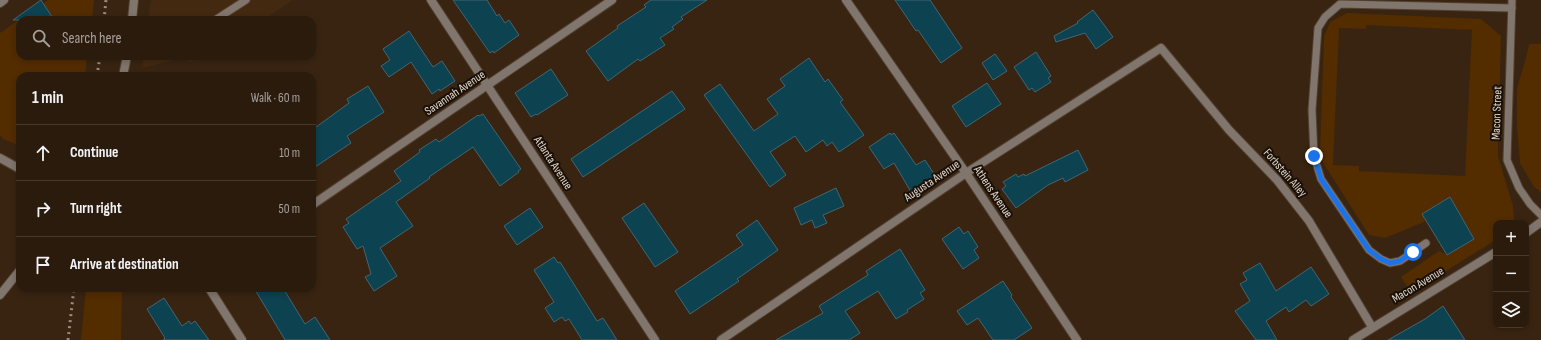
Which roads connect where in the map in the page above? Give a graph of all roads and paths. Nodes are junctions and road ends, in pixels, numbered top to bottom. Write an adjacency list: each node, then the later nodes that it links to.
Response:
1 (4, 0): 8 (street)
2 (134, 0): 10 (street)
3 (246, 0): 11 (lane)
4 (431, 0): 15 (street, Atlanta Avenue)
5 (612, 0): 15 (street, Savannah Avenue)
6 (846, 0): 18 (street, Athens Avenue)
7 (1512, 0): 9 (lane, Macon Street)
8 (0, 3)
9 (1512, 8): 20 (lane, Macon Street); 23 (lane)
10 (132, 16)
11 (221, 16)
12 (1161, 48): 18 (street, Augusta Avenue); 28 (street, Forbstein Alley)
13 (126, 60): 14 (street)
14 (124, 72)
15 (488, 85): 19 (street, Savannah Avenue); 30 (street, Atlanta Avenue)
16 (0, 158): 17 (street)
17 (16, 167)
18 (966, 172): 31 (street, Augusta Avenue); 32 (street, Athens Avenue)
19 (316, 201)
20 (1541, 216)
21 (1541, 222): 22 (street)
22 (1529, 231)
23 (1426, 243)
24 (1493, 254): 28 (street, Macon Avenue)
25 (16, 275): 27 (street)
26 (212, 292): 29 (street)
27 (0, 295)
28 (1372, 327): 33 (street, Macon Avenue)
29 (242, 340)
30 (655, 340)
31 (721, 340)
32 (1077, 340)
33 (1353, 340)

